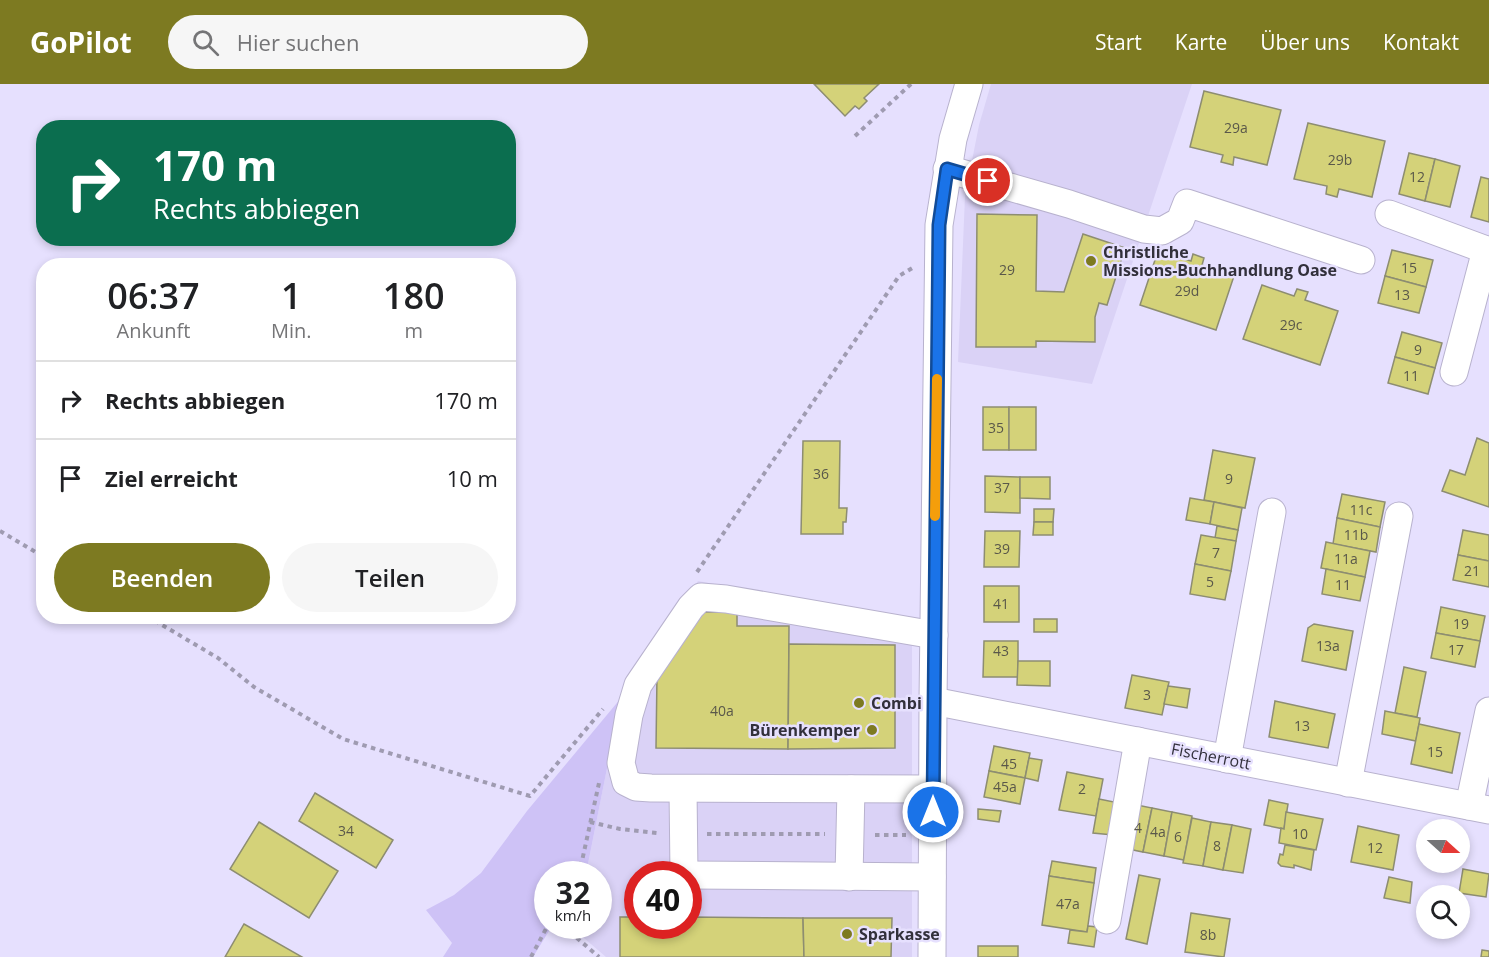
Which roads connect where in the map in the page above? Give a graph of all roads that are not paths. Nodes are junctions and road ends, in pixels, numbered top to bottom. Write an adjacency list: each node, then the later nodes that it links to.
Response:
1 (969, 84): 2 (street)
2 (947, 169): 5 (street); 9 (street)
3 (1389, 214): 4 (street)
4 (1487, 250): 6 (street)
5 (1361, 260)
6 (1455, 372)
7 (1272, 513): 13 (street)
8 (1400, 516): 14 (street)
9 (934, 635): 10 (street); 15 (street)
10 (933, 701): 12 (street, Fischerrott); 17 (street)
11 (1489, 711): 18 (street)
12 (1138, 741): 13 (street, Fischerrott); 23 (street)
13 (1227, 759): 14 (street, Fischerrott)
14 (1348, 783): 18 (street, Fischerrott)
15 (683, 789): 16 (street); 19 (street)
16 (851, 789): 17 (street); 21 (street)
17 (933, 789): 22 (street)
18 (1479, 808)
19 (684, 861)
20 (702, 875): 21 (street)
21 (849, 877): 22 (street)
22 (932, 877): 24 (street)
23 (1107, 920)
24 (932, 957)

